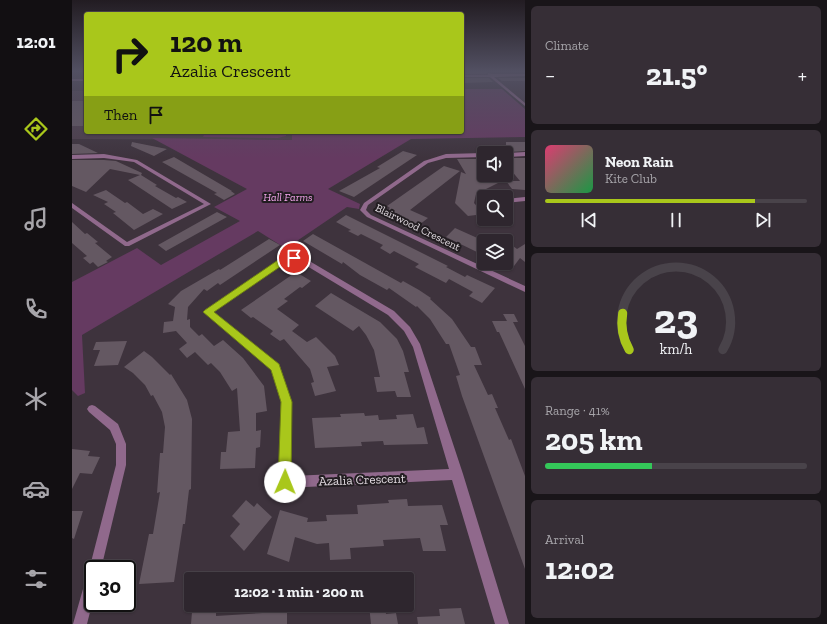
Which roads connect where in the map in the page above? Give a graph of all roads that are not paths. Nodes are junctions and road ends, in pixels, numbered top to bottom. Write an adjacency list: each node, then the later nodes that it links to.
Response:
1 (519, 100): 2 (street)
2 (525, 105)
3 (525, 154): 5 (street)
4 (477, 155): 10 (street, Blairwood Crescent)
5 (513, 155)
6 (72, 157): 9 (street)
7 (525, 200): 8 (street)
8 (513, 201)
9 (72, 205)
10 (525, 289)
11 (92, 409): 13 (street)
12 (457, 474): 12 (street, Azalia Crescent); 16 (street, Azalia Crescent)
13 (97, 560)
14 (84, 609): 15 (street)
15 (80, 624)
16 (502, 624)

